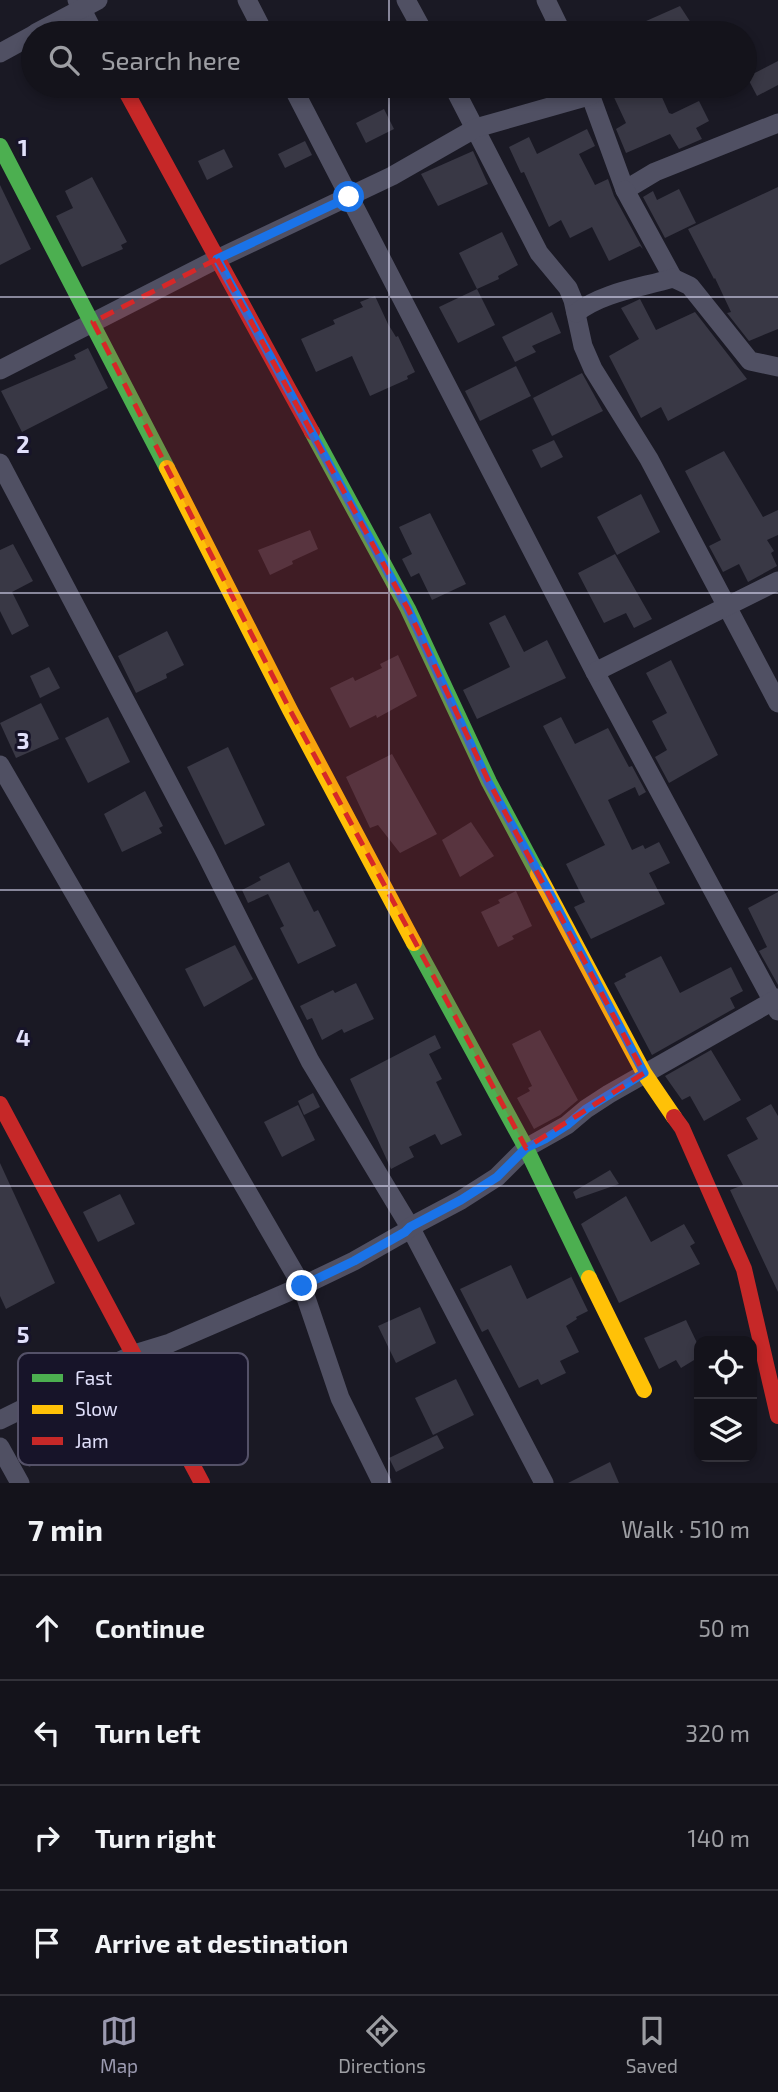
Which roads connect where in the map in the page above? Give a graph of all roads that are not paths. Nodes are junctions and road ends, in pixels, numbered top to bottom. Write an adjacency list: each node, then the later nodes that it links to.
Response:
1 (247, 0): 7 (street)
2 (406, 0): 8 (street)
3 (546, 0): 9 (street)
4 (85, 3): 5 (street); 6 (street)
5 (56, 21)
6 (90, 21)
7 (258, 21)
8 (417, 21)
9 (556, 21)
10 (21, 42): 11 (street)
11 (0, 53)
12 (130, 98): 22 (street)
13 (298, 98): 21 (street)
14 (460, 98): 18 (street)
15 (568, 98): 18 (street)
16 (592, 98): 20 (street)
17 (777, 126): 20 (street)
18 (476, 128): 21 (street); 24 (street)
19 (0, 146): 25 (street)
20 (625, 190): 23 (street)
21 (349, 197): 22 (street); 31 (street)
22 (217, 259): 25 (street); 35 (street)
23 (673, 278): 24 (street); 26 (street)
24 (576, 313): 30 (street)
25 (93, 322): 27 (street); 37 (street)
26 (778, 367)
27 (0, 370)
28 (0, 463): 38 (street)
29 (778, 581): 30 (street)
30 (729, 608): 31 (street); 32 (street)
31 (595, 672): 34 (street)
32 (778, 703)
33 (0, 765): 39 (street)
34 (776, 1003): 35 (street)
35 (644, 1073): 37 (street); 44 (street)
36 (0, 1104): 40 (street)
37 (526, 1148): 38 (street); 42 (street)
38 (410, 1227): 39 (street); 51 (street)
39 (302, 1286): 41 (street); 50 (street)
40 (133, 1353)
41 (137, 1353)
42 (644, 1390)
43 (18, 1411): 45 (street)
44 (778, 1416)
45 (0, 1420)
46 (0, 1447): 48 (street)
47 (193, 1465): 49 (street)
48 (20, 1483)
49 (202, 1483)
50 (382, 1483)
51 (544, 1483)

